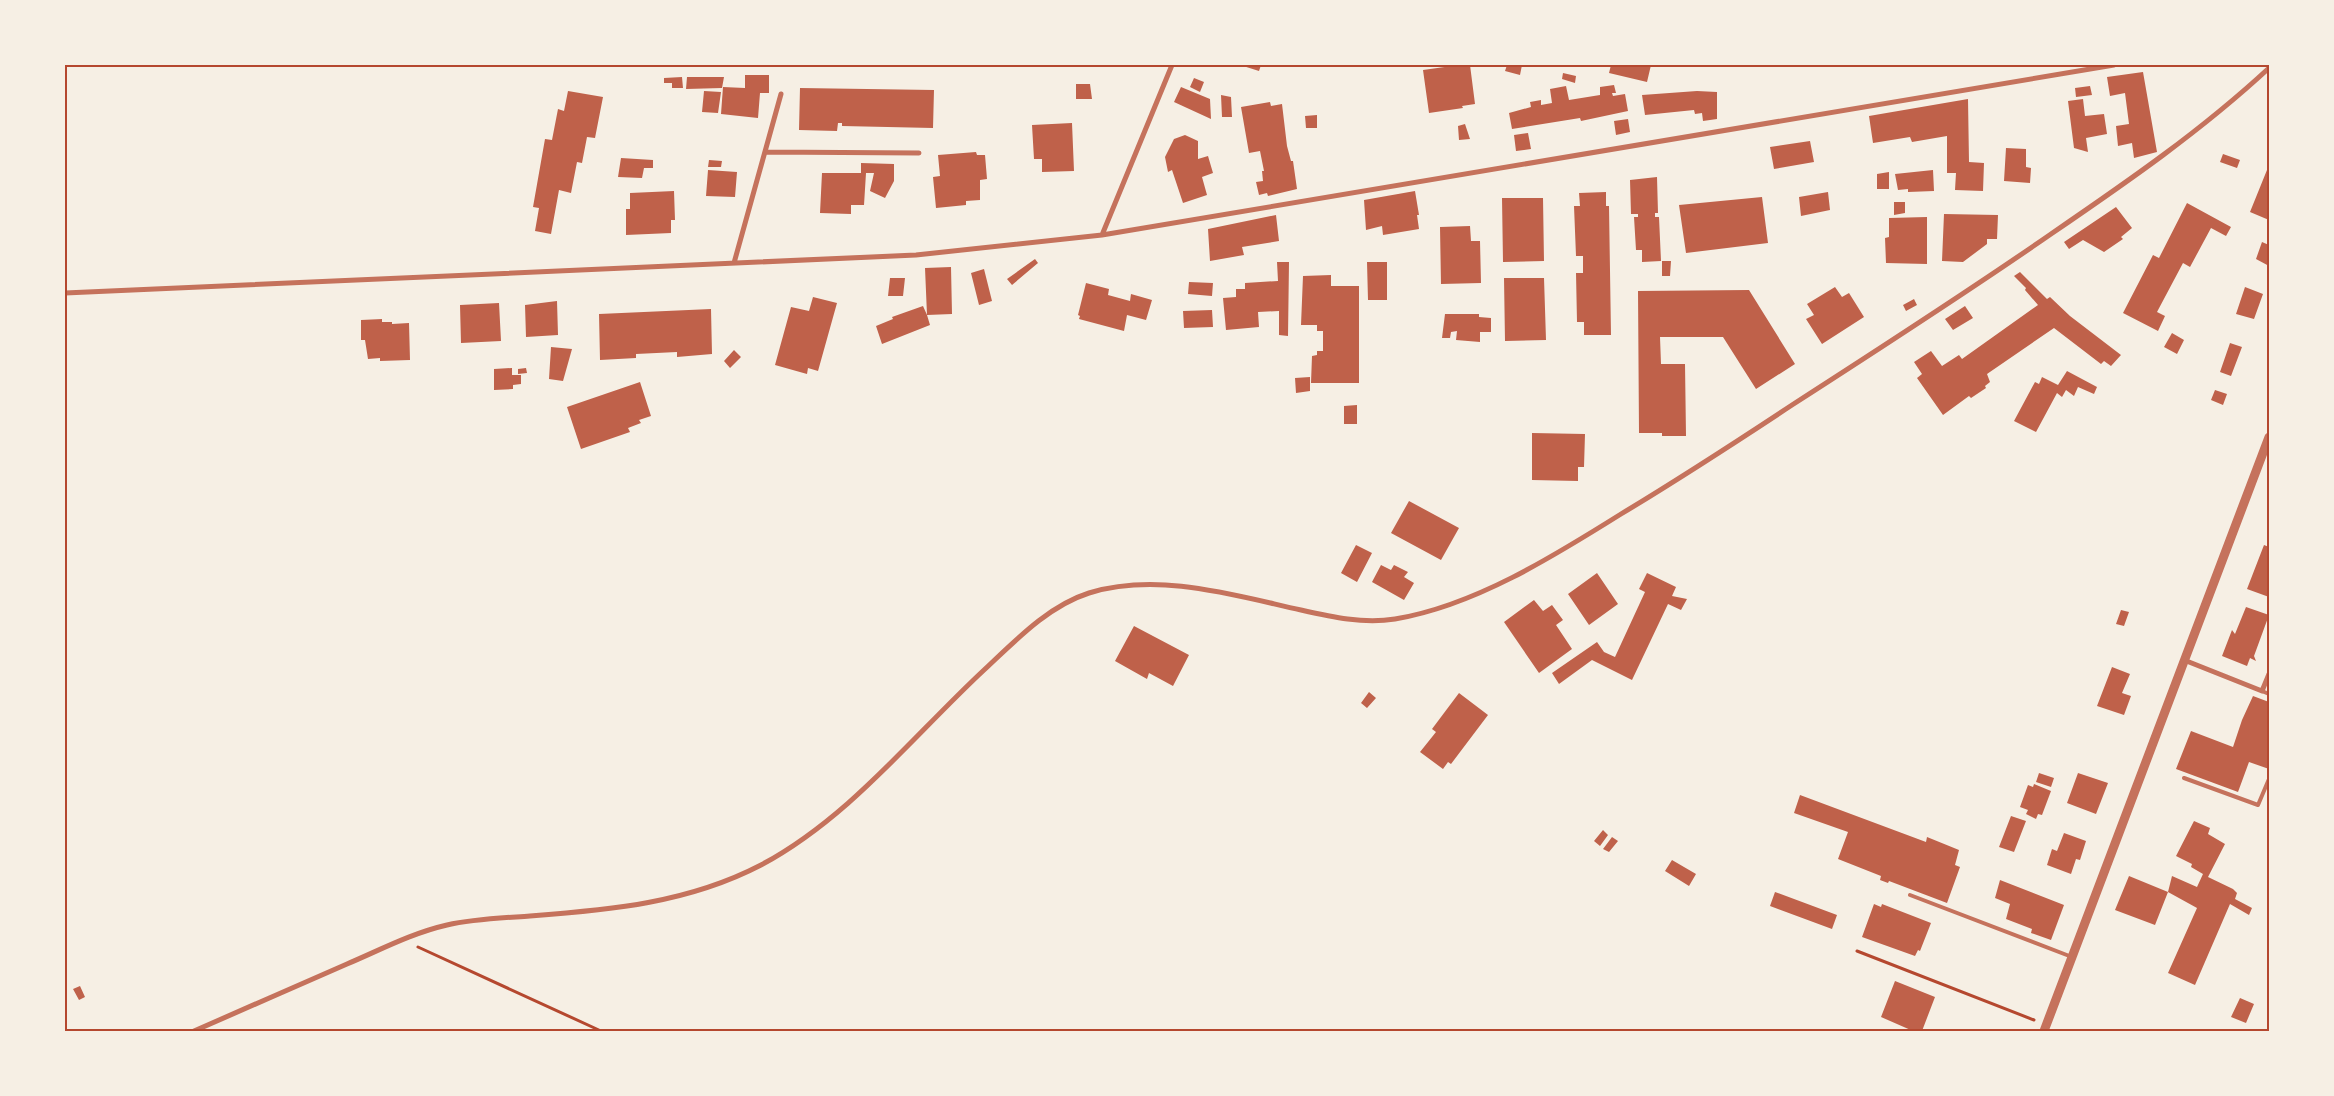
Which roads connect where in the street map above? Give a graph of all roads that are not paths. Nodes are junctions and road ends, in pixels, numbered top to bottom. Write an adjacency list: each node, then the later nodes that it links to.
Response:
1 (1172, 65): 7 (street)
2 (2114, 65): 7 (street)
3 (2269, 68): 21 (street)
4 (781, 94): 5 (street)
5 (764, 152): 6 (street); 8 (street)
6 (919, 153)
7 (1102, 235): 8 (street)
8 (734, 263): 9 (street)
9 (65, 293)
10 (2269, 437): 11 (street)
11 (2267, 451): 12 (street)
12 (2184, 660): 14 (street); 19 (street)
13 (2269, 674): 14 (street)
14 (2262, 691): 15 (lane)
15 (2269, 694)
16 (2184, 778): 17 (lane)
17 (2269, 779)
18 (1910, 895): 19 (lane)
19 (2072, 957): 20 (street)
20 (2045, 1028)
21 (194, 1031)

